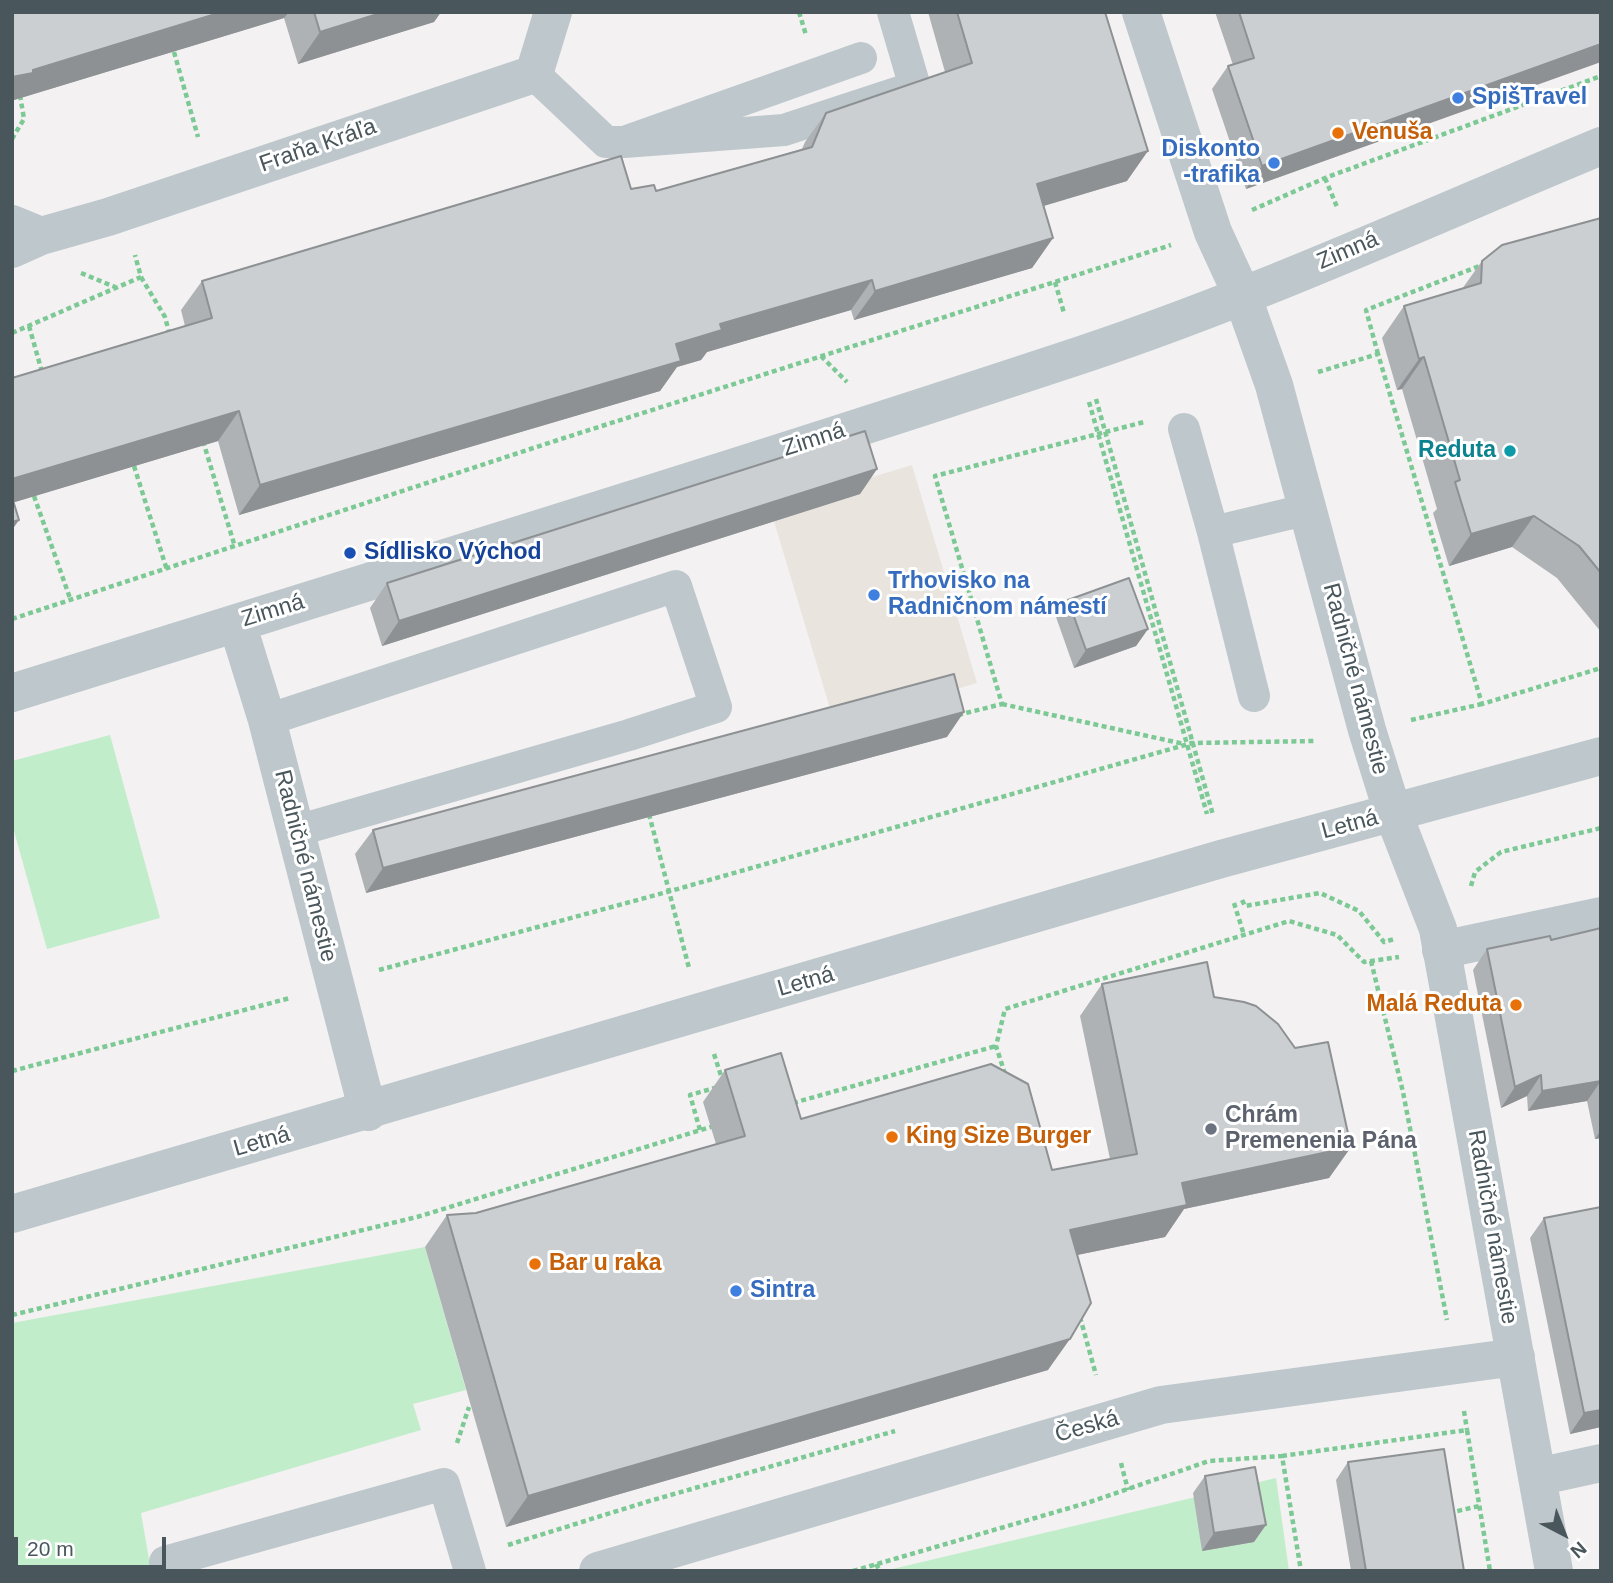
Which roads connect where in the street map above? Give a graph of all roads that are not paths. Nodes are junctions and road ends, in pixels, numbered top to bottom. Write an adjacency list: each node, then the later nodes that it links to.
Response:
1 (553, 12): 5 (street)
2 (893, 12): 6 (lane)
3 (1141, 12): 9 (street, Radničné námestie)
4 (861, 58): 6 (lane)
5 (534, 74): 6 (lane); 8 (street, Fraňa Kráľa)
6 (624, 142)
7 (1601, 146): 9 (street, Zimná)
8 (22, 236)
9 (1242, 295): 11 (street, Radničné námestie); 13 (street, Zimná)
10 (1184, 429): 12 (lane)
11 (1309, 509): 12 (lane); 18 (street, Radničné námestie)
12 (1213, 532): 15 (lane)
13 (237, 623): 14 (street, Zimná); 16 (street, Radničné námestie)
14 (12, 693)
15 (1254, 696)
16 (267, 720): 19 (street, Radničné námestie); 19 (lane)
17 (1601, 756): 18 (street, Letná)
18 (1393, 813): 21 (street, Radničné námestie); 22 (street, Letná)
19 (296, 831): 22 (street, Radničné námestie)
20 (1601, 916): 21 (street)
21 (1440, 939): 24 (street, Radničné námestie)
22 (369, 1111): 23 (street, Letná)
23 (12, 1214)
24 (1516, 1357): 26 (street, Radničné námestie); 27 (street, Česká)
25 (1601, 1464): 26 (street)
26 (1538, 1476): 31 (street, Radničné námestie)
27 (666, 1560): 30 (street, Česká)
28 (468, 1564): 29 (lane)
29 (168, 1571)
30 (598, 1571)
31 (1554, 1571)

